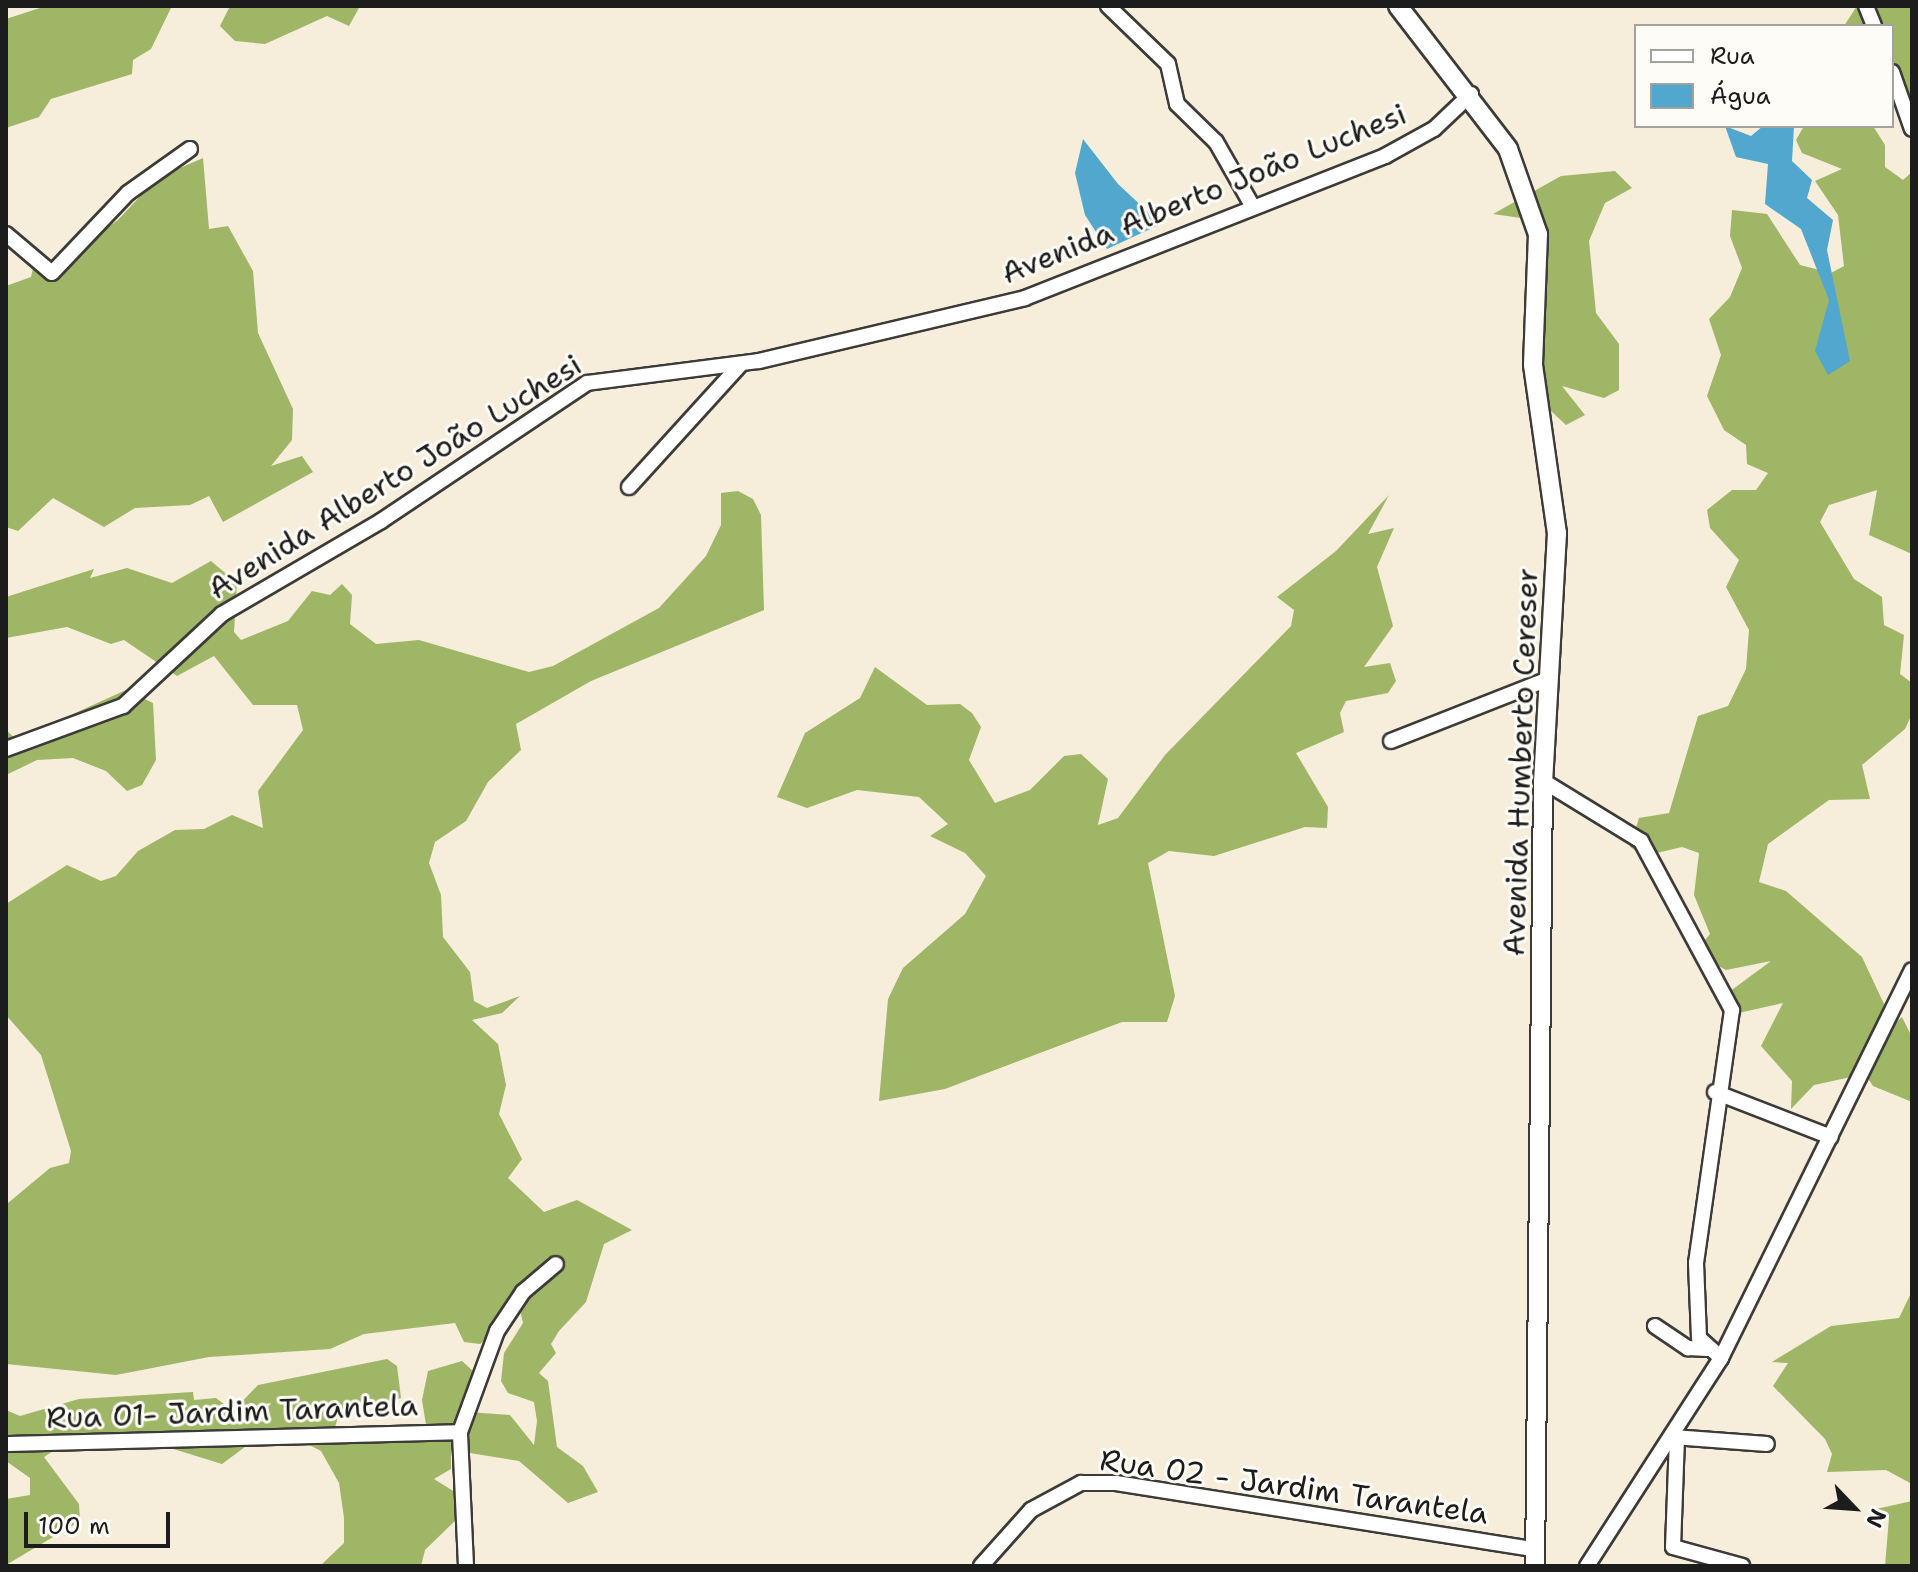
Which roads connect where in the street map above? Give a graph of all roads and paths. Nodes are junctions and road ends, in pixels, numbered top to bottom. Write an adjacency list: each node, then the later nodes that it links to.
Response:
1 (1108, 6): 7 (street)
2 (1398, 6): 4 (main road, Avenida Humberto Cereser)
3 (1894, 78): 5 (street)
4 (1471, 94): 7 (street, Avenida Alberto João Luchesi); 11 (main road, Avenida Humberto Cereser)
5 (1912, 129)
6 (190, 149): 8 (street)
7 (1253, 207): 9 (street, Avenida Alberto João Luchesi)
8 (6, 234)
9 (741, 364): 10 (street); 13 (street, Avenida Alberto João Luchesi)
10 (629, 487)
11 (1548, 679): 12 (street); 14 (main road, Avenida Humberto Cereser)
12 (1391, 741)
13 (6, 749)
14 (1543, 781): 16 (street); 26 (main road, Avenida Humberto Cereser)
15 (1912, 970): 17 (street)
16 (1715, 1092): 17 (street); 20 (street)
17 (1831, 1137): 21 (street)
18 (556, 1264): 22 (street)
19 (1655, 1326): 20 (street)
20 (1707, 1349): 21 (street)
21 (1721, 1358): 23 (street)
22 (460, 1432): 24 (street, Rua 01- Jardim Tarantela); 27 (street)
23 (1675, 1438): 25 (street); 29 (street); 30 (street)
24 (6, 1444)
25 (1767, 1444)
26 (1535, 1558): 28 (street, Rua 02 - Jardim Tarantela)
27 (466, 1566)
28 (981, 1566)
29 (1587, 1566)
30 (1742, 1566)

